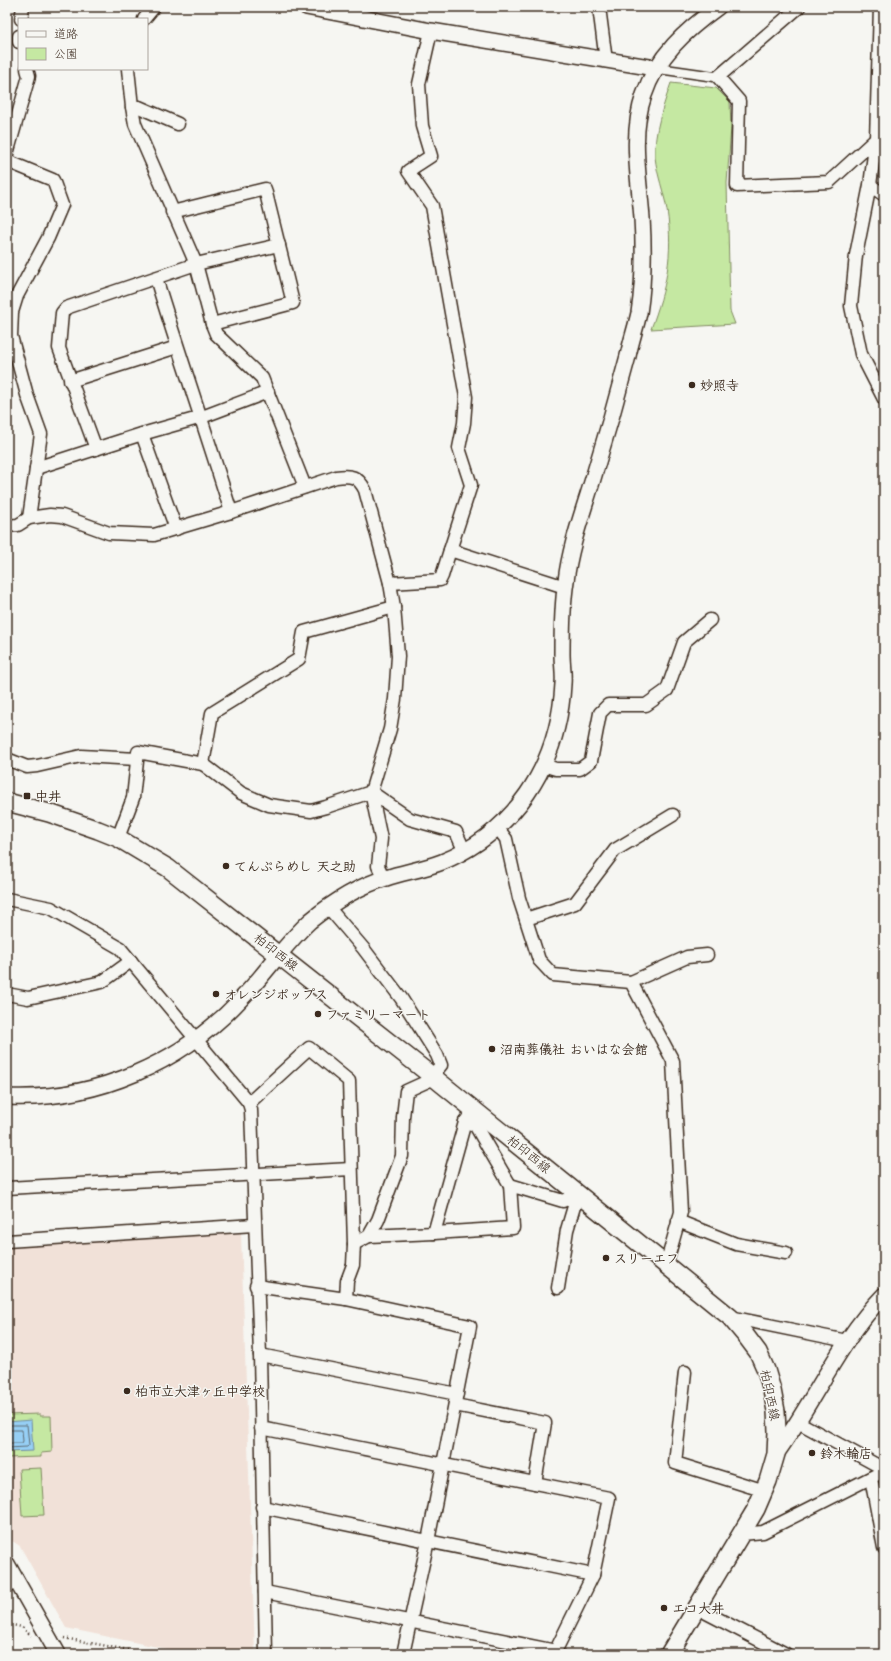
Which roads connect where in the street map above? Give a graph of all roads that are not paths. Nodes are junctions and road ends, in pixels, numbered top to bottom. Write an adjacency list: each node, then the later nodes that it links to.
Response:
1 (23, 7): 8 (street)
2 (154, 7): 9 (street)
3 (306, 7): 10 (street)
4 (599, 7): 11 (street)
5 (718, 7): 12 (street)
6 (799, 7): 15 (street)
7 (880, 7): 18 (street)
8 (21, 18)
9 (145, 18)
10 (431, 31): 11 (street); 42 (street)
11 (606, 60): 12 (street)
12 (656, 68): 15 (street); 44 (street)
13 (27, 70): 19 (street)
14 (128, 70): 16 (street)
15 (718, 77): 18 (street)
16 (132, 107): 17 (street); 23 (street)
17 (178, 124)
18 (876, 140): 21 (street)
19 (7, 154)
20 (7, 161): 29 (street)
21 (870, 185): 22 (street); 32 (street)
22 (884, 194)
23 (172, 212): 24 (street); 25 (street)
24 (279, 245): 25 (street); 27 (street)
25 (196, 264): 26 (street); 27 (street)
26 (156, 278): 28 (street); 30 (street)
27 (212, 324): 31 (street)
28 (177, 347): 30 (street); 33 (street)
29 (13, 365): 36 (street)
30 (70, 381): 35 (street)
31 (268, 392): 33 (street); 37 (street)
32 (884, 399)
33 (202, 417): 34 (street); 38 (street)
34 (142, 434): 35 (street); 41 (street)
35 (96, 449): 36 (street)
36 (36, 468): 39 (street)
37 (305, 486): 38 (street); 43 (street)
38 (231, 512): 41 (street)
39 (29, 518): 40 (street); 41 (street)
40 (7, 526)
41 (176, 529)
42 (450, 550): 43 (street); 44 (street)
43 (390, 583): 45 (street)
44 (565, 587): 50 (street)
45 (394, 607): 49 (street); 51 (street)
46 (710, 620): 50 (street)
47 (7, 759): 48 (street)
48 (137, 759): 49 (street); 55 (street)
49 (203, 764): 51 (street)
50 (543, 765): 54 (street)
51 (371, 792): 56 (street); 57 (street)
52 (12, 801): 55 (main road, 柏印西線)
53 (673, 815): 60 (street)
54 (497, 827): 56 (street); 60 (street)
55 (118, 838): 61 (main road, 柏印西線)
56 (464, 850): 57 (street)
57 (384, 879): 59 (street)
58 (7, 899): 63 (street)
59 (328, 907): 61 (street); 67 (street)
60 (526, 919): 64 (street)
61 (279, 955): 66 (street); 67 (main road, 柏印西線)
62 (707, 955): 64 (street)
63 (131, 962): 65 (street); 66 (street)
64 (631, 982): 76 (street)
65 (7, 994)
66 (195, 1040): 68 (street); 69 (street)
67 (432, 1076): 70 (main road, 柏印西線); 79 (street)
68 (7, 1097)
69 (249, 1103): 71 (street); 72 (street)
70 (469, 1116): 73 (street); 75 (main road, 柏印西線); 78 (street)
71 (351, 1169): 72 (street); 81 (street)
72 (252, 1174): 74 (street); 77 (street)
73 (510, 1185): 75 (street); 78 (street)
74 (7, 1188)
75 (578, 1193): 83 (main road, 柏印西線); 85 (street)
76 (678, 1220): 82 (street); 83 (street)
77 (254, 1225): 80 (street); 84 (street)
78 (434, 1233): 79 (street)
79 (369, 1236): 81 (street)
80 (7, 1241)
81 (354, 1244): 87 (street)
82 (786, 1254)
83 (666, 1265): 88 (main road, 柏印西線)
84 (256, 1286): 87 (street); 90 (street)
85 (558, 1288)
86 (884, 1295): 89 (street)
87 (346, 1299): 92 (street)
88 (730, 1317): 89 (street); 95 (main road, 柏印西線)
89 (847, 1340): 93 (street)
90 (260, 1355): 92 (street); 94 (street)
91 (685, 1372): 100 (street)
92 (456, 1399): 96 (street); 99 (street)
93 (798, 1422): 95 (street); 97 (street)
94 (261, 1428): 96 (street); 101 (street)
95 (776, 1454): 100 (main road, 柏印西線)
96 (442, 1465): 99 (street); 103 (street)
97 (884, 1470): 98 (street)
98 (871, 1478): 102 (street); 104 (street)
99 (535, 1483): 106 (street)
100 (764, 1491): 102 (main road, 柏印西線)
101 (262, 1507): 103 (street); 107 (street)
102 (742, 1534): 108 (main road, 柏印西線)
103 (428, 1541): 106 (street); 109 (street)
104 (884, 1548)
105 (7, 1564): 110 (street)
106 (593, 1575): 111 (street)
107 (265, 1592): 109 (street); 112 (street)
108 (697, 1608): 114 (main road, 柏印西線); 115 (street)
109 (410, 1622): 111 (street); 113 (street)
110 (61, 1648)
111 (555, 1652)
112 (266, 1654)
113 (403, 1654)
114 (669, 1654)
115 (786, 1654)

